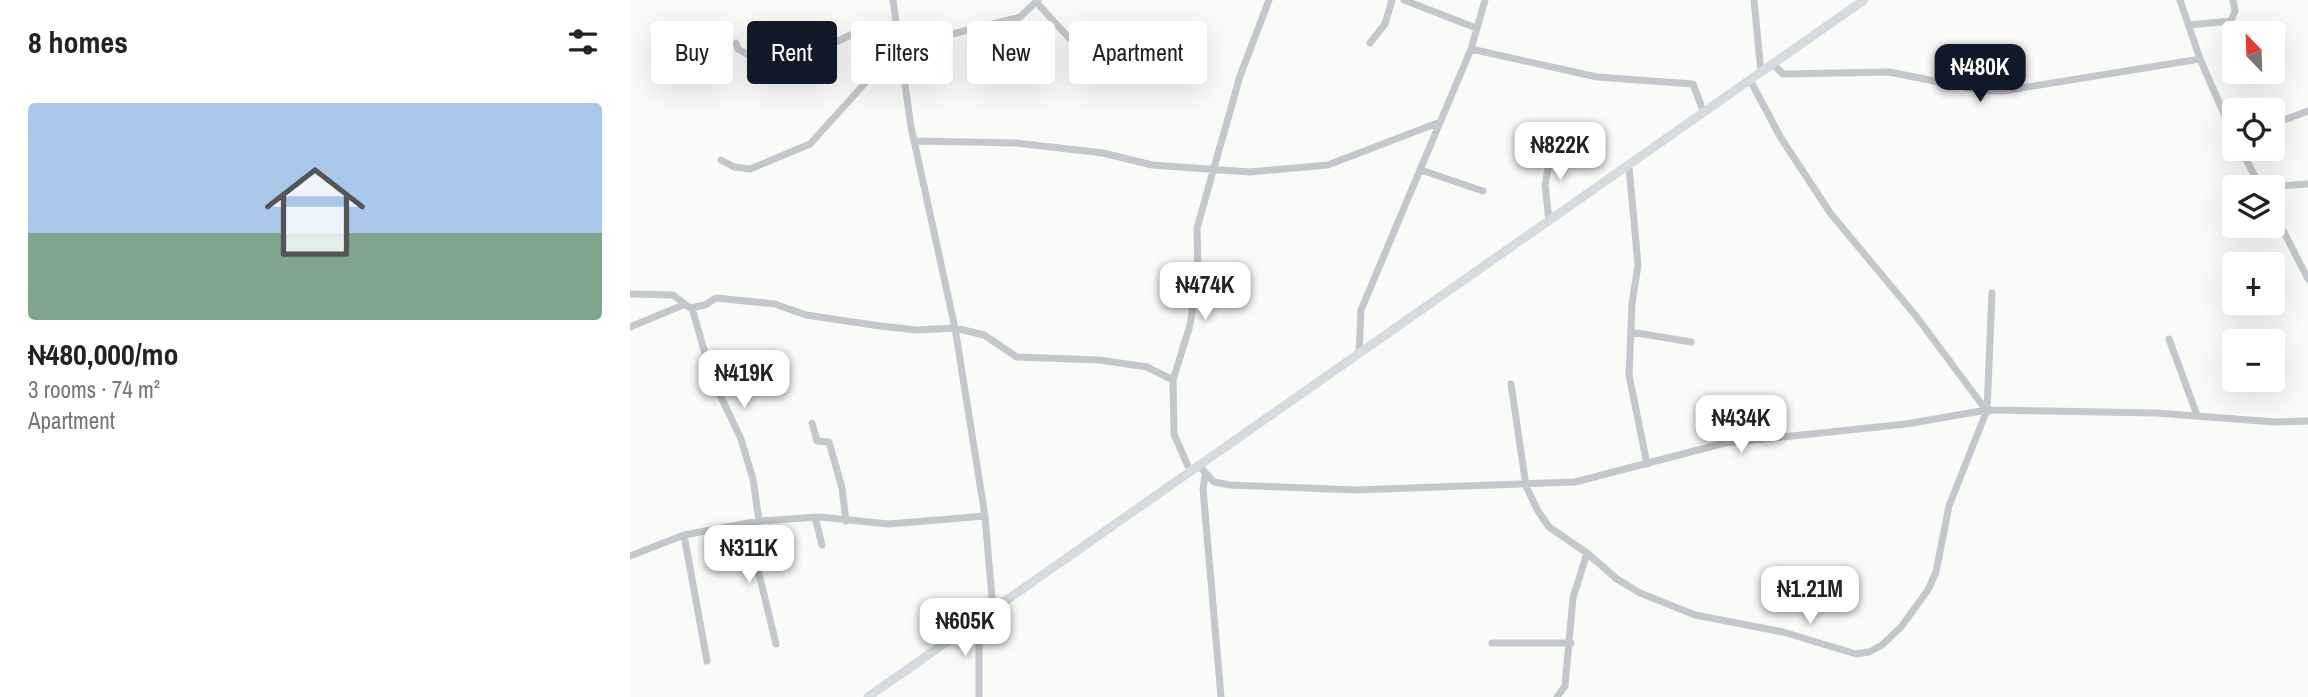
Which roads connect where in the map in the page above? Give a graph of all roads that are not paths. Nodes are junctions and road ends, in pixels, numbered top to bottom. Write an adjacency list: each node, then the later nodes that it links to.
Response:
1 (893, 0): 11 (street)
2 (1269, 0): 36 (street)
3 (1392, 0): 18 (street)
4 (1404, 0): 13 (street)
5 (1485, 0): 13 (street)
6 (1754, 0): 22 (street)
7 (1864, 0): 21 (main road)
8 (2180, 0): 12 (street)
9 (2233, 0): 12 (street)
10 (1037, 1): 14 (street); 16 (street)
11 (897, 21)
12 (2189, 25): 20 (street)
13 (1476, 28): 19 (street)
14 (953, 34)
15 (851, 35): 17 (street)
16 (1069, 38)
17 (736, 43)
18 (1370, 43)
19 (1471, 49): 28 (street); 30 (street)
20 (2200, 59): 21 (street); 26 (street)
21 (1773, 65): 22 (main road)
22 (1761, 72): 23 (main road)
23 (1750, 80): 28 (main road); 55 (street)
24 (864, 84): 33 (street)
25 (905, 84): 31 (street)
26 (2222, 109)
27 (2308, 111): 29 (street)
28 (1704, 113): 34 (main road)
29 (2285, 120)
30 (1440, 122): 35 (street); 36 (street)
31 (915, 141): 36 (street); 48 (street)
32 (1553, 142): 40 (street)
33 (721, 160)
34 (1629, 166): 40 (main road); 49 (street)
35 (1421, 170): 39 (street); 52 (street)
36 (1212, 172): 53 (street)
37 (2308, 184): 38 (street)
38 (2285, 185)
39 (1483, 191)
40 (1549, 221): 52 (main road)
41 (2285, 234): 42 (street)
42 (2308, 279)
43 (1992, 293): 55 (street)
44 (630, 294): 45 (street)
45 (683, 305): 46 (street); 47 (street)
46 (692, 307): 48 (street); 65 (street)
47 (630, 327)
48 (955, 328): 53 (street); 63 (street)
49 (1631, 332): 51 (street); 59 (street)
50 (2169, 339): 56 (street)
51 (1691, 342)
52 (1359, 353): 60 (main road)
53 (1173, 380): 60 (street)
54 (1511, 384): 62 (street)
55 (1987, 410): 56 (street); 59 (street); 70 (street)
56 (2197, 415): 57 (street)
57 (2308, 421)
58 (812, 423): 66 (street)
59 (1647, 464): 62 (street)
60 (1194, 468): 61 (street); 72 (main road)
61 (1205, 476): 62 (street); 80 (street)
62 (1526, 486): 70 (street)
63 (985, 516): 66 (street); 72 (street)
64 (815, 517): 65 (street); 66 (street); 69 (street)
65 (759, 521): 67 (street)
66 (846, 521)
67 (750, 523): 68 (street); 76 (street)
68 (684, 535): 71 (street); 77 (street)
69 (822, 545)
70 (1587, 553): 75 (street)
71 (630, 556)
72 (993, 610): 73 (main road)
73 (979, 620): 78 (main road); 79 (street)
74 (1492, 643): 75 (street)
75 (1571, 643): 81 (street)
76 (776, 644)
77 (707, 661)
78 (868, 697)
79 (979, 697)
80 (1221, 697)
81 (1557, 697)

